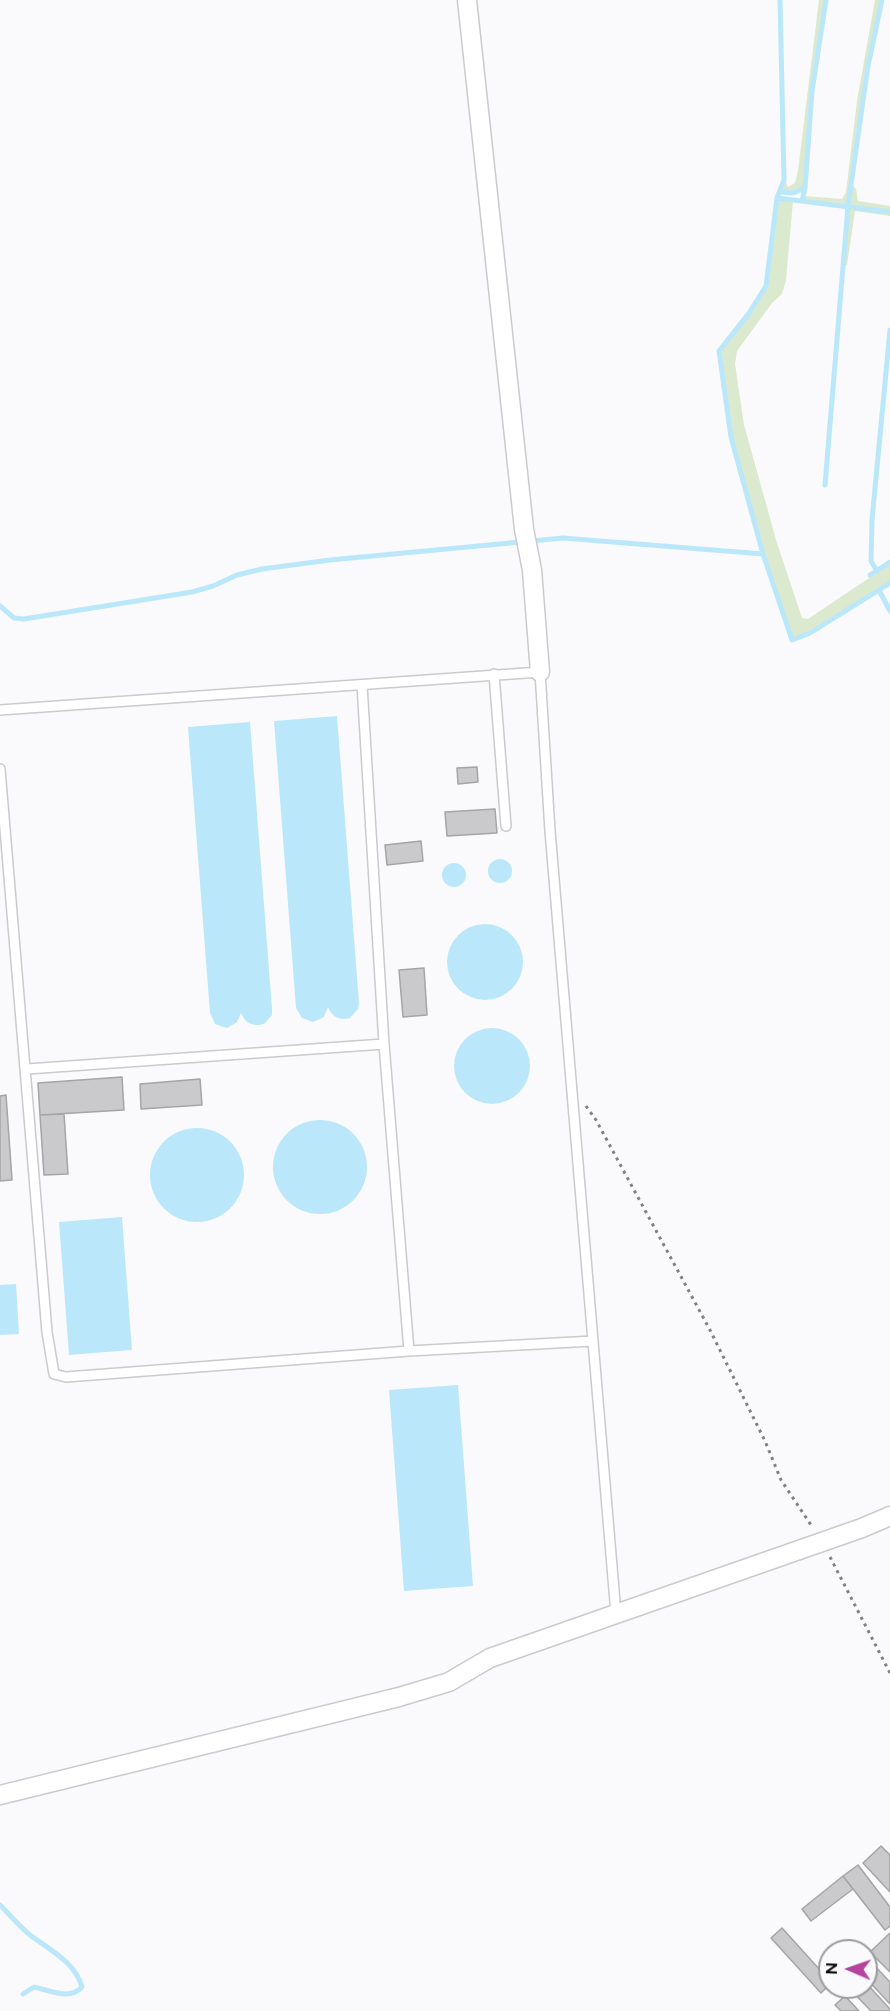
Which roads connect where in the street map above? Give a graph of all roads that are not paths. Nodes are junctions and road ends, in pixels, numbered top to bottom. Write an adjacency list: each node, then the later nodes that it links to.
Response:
1 (467, 0): 2 (street)
2 (540, 672): 3 (lane); 10 (lane)
3 (494, 674): 4 (lane); 7 (lane)
4 (362, 685): 5 (lane); 8 (lane)
5 (0, 710)
6 (0, 769): 9 (lane)
7 (506, 826)
8 (384, 1044): 9 (lane); 11 (lane)
9 (27, 1069): 11 (lane)
10 (593, 1341): 11 (lane); 13 (lane)
11 (409, 1351)
12 (890, 1516): 13 (street)
13 (616, 1614): 14 (street)
14 (0, 1795)

